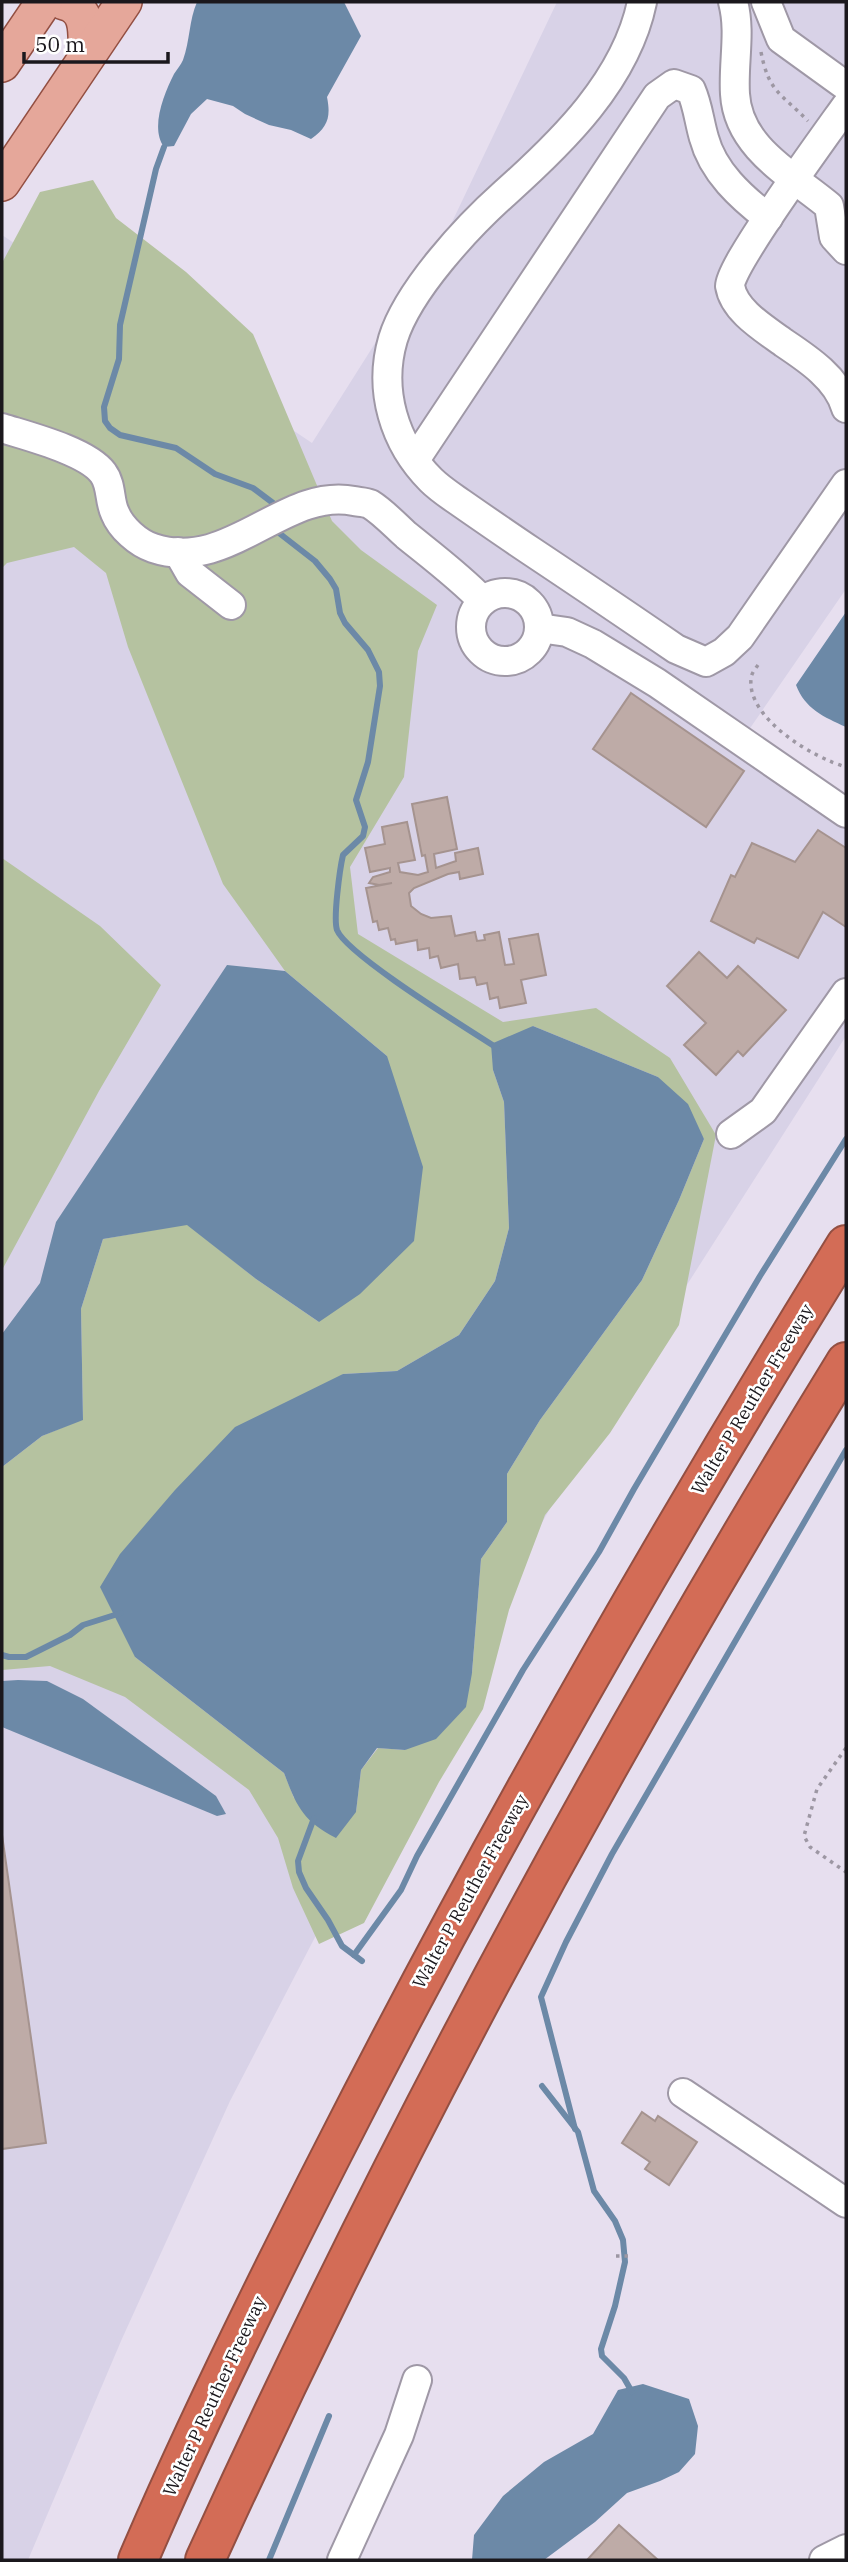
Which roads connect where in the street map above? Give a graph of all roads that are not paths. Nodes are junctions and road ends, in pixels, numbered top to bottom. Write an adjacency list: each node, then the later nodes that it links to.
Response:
1 (124, 2): 7 (main road)
2 (642, 2): 17 (street)
3 (733, 2): 10 (street)
4 (766, 2): 8 (street)
5 (52, 3): 6 (main road); 7 (main road)
6 (5, 53)
7 (86, 56): 11 (main road)
8 (846, 86)
9 (846, 106): 10 (street)
10 (795, 179): 12 (street); 13 (street)
11 (2, 183)
12 (838, 205): 14 (street)
13 (768, 218): 15 (street); 17 (street)
14 (846, 250)
15 (846, 408)
16 (2, 428): 19 (street)
17 (415, 460): 18 (street)
18 (846, 484)
19 (178, 552): 20 (street); 21 (street)
20 (483, 601): 22 (street); 22 (street)
21 (231, 605)
22 (539, 628): 23 (street)
23 (846, 813)
24 (846, 993): 25 (street)
25 (731, 1134)
26 (846, 1245): 32 (highway, Walter P Reuther Freeway)
27 (846, 1362): 33 (highway)
28 (683, 2093): 29 (street)
29 (846, 2203)
30 (417, 2380): 34 (street)
31 (846, 2549): 35 (street)
32 (138, 2560)
33 (205, 2560)
34 (342, 2560)
35 (824, 2560)

